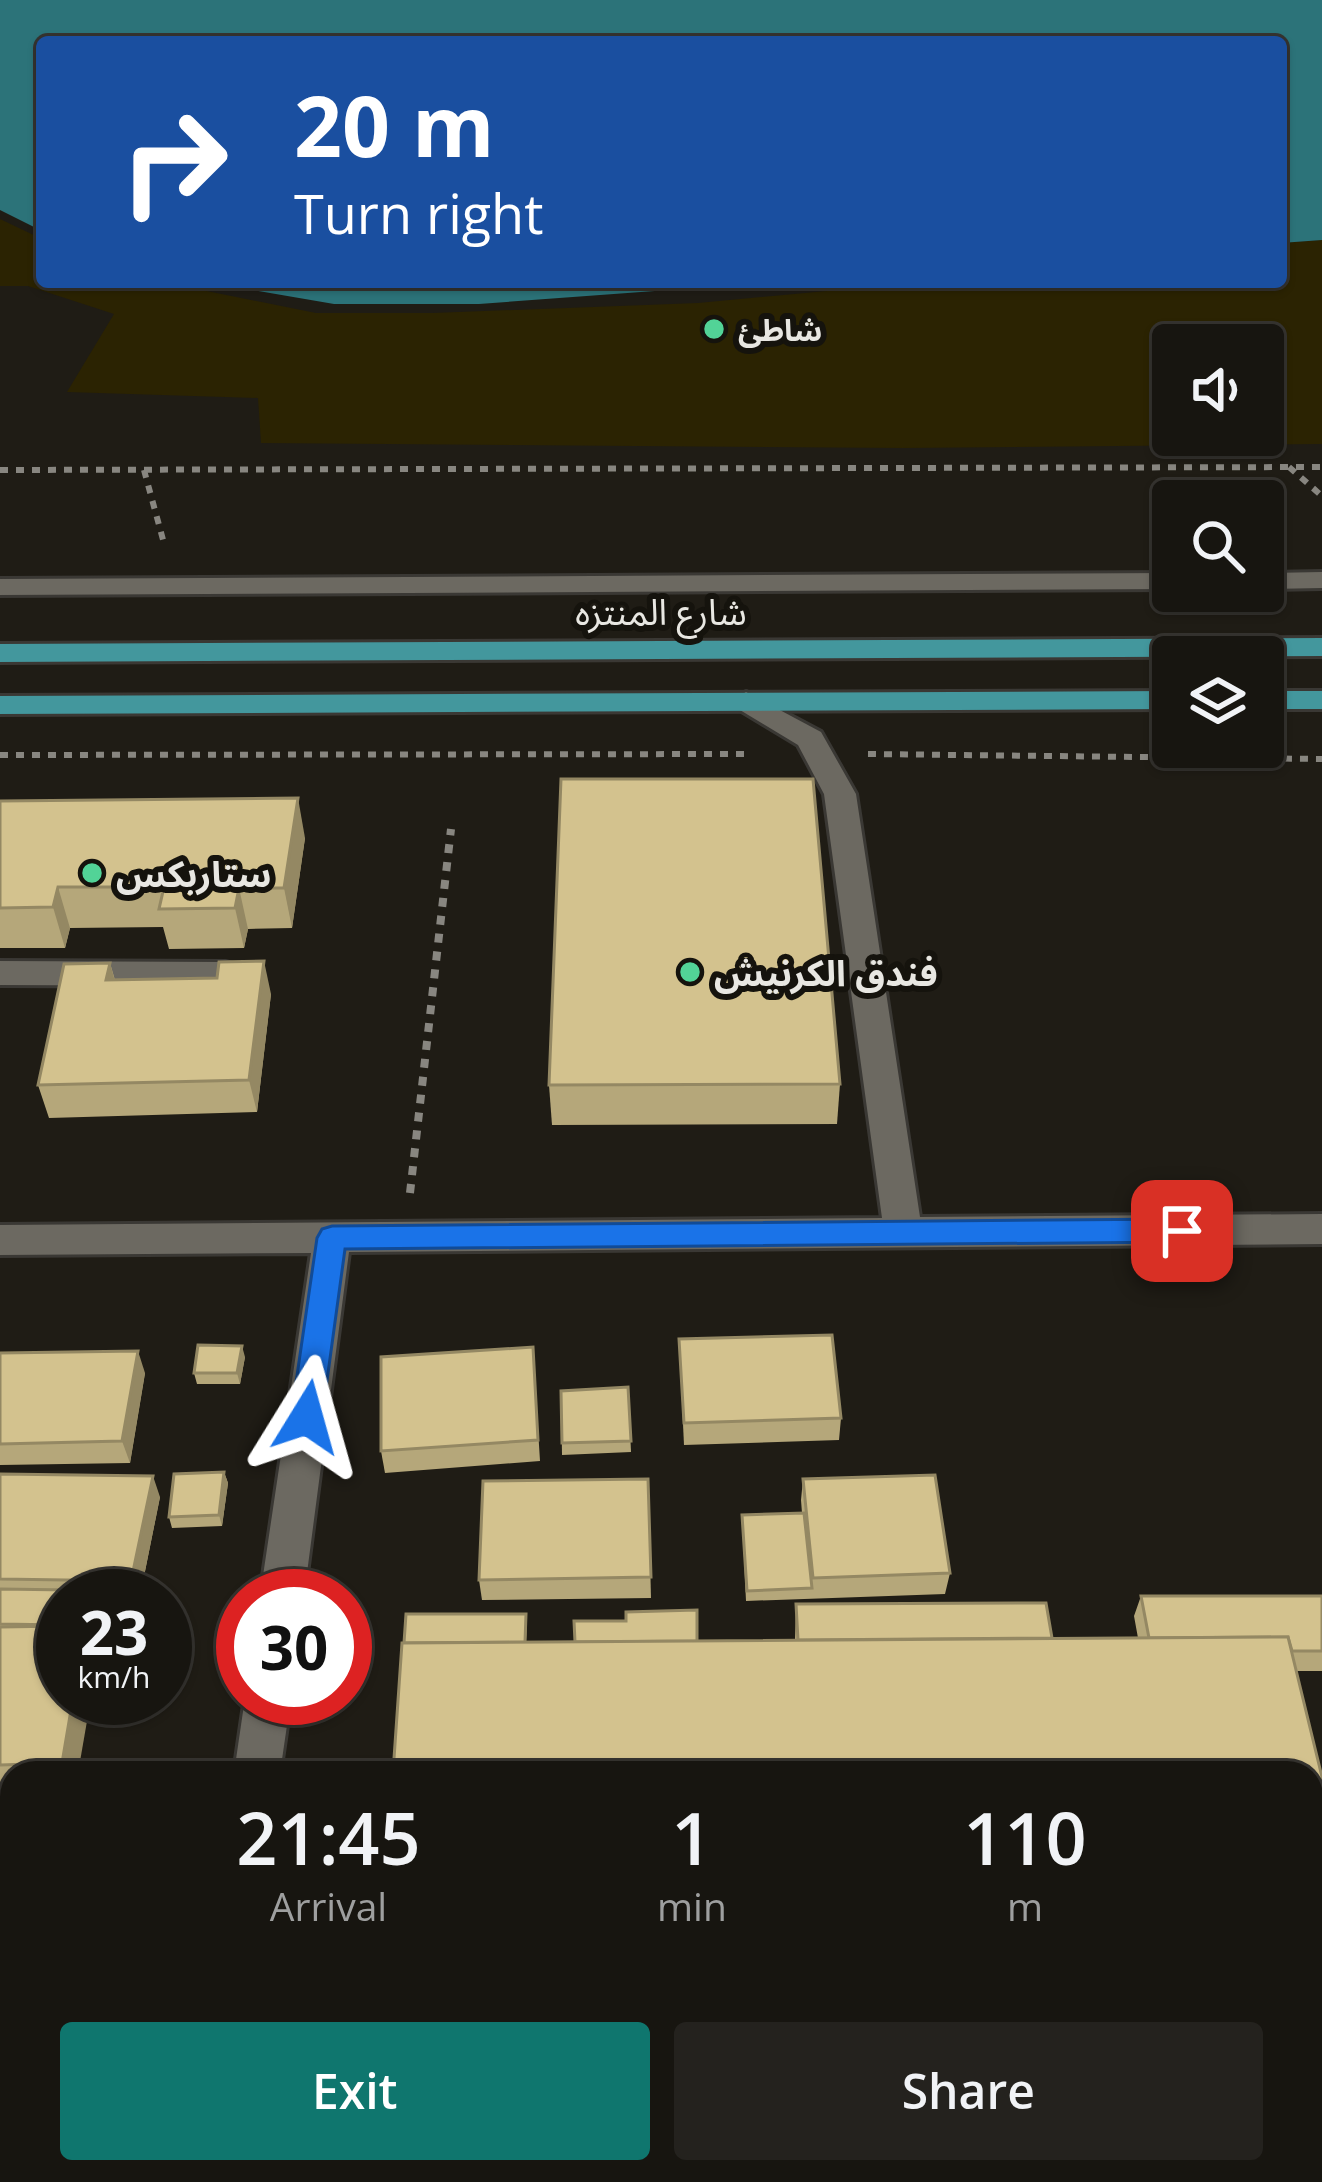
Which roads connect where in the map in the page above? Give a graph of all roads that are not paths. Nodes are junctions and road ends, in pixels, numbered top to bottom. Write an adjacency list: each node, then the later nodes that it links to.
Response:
1 (1322, 580): 3 (street)
2 (1152, 581): 4 (street)
3 (1284, 581)
4 (0, 587)
5 (0, 640): 8 (main road)
6 (1322, 647): 8 (main road, شارع المنتزه)
7 (0, 652): 8 (main road, شارع المنتزه)
8 (50, 652)
9 (1152, 700): 12 (main road)
10 (1284, 700): 11 (main road)
11 (1322, 700)
12 (746, 701): 13 (main road); 17 (street)
13 (0, 705)
14 (0, 973): 15 (street)
15 (224, 974)
16 (1322, 1229): 17 (street)
17 (903, 1233): 18 (street)
18 (332, 1238): 19 (street); 20 (street)
19 (0, 1240)
20 (286, 1569)
21 (264, 1725): 22 (street)
22 (259, 1761)

